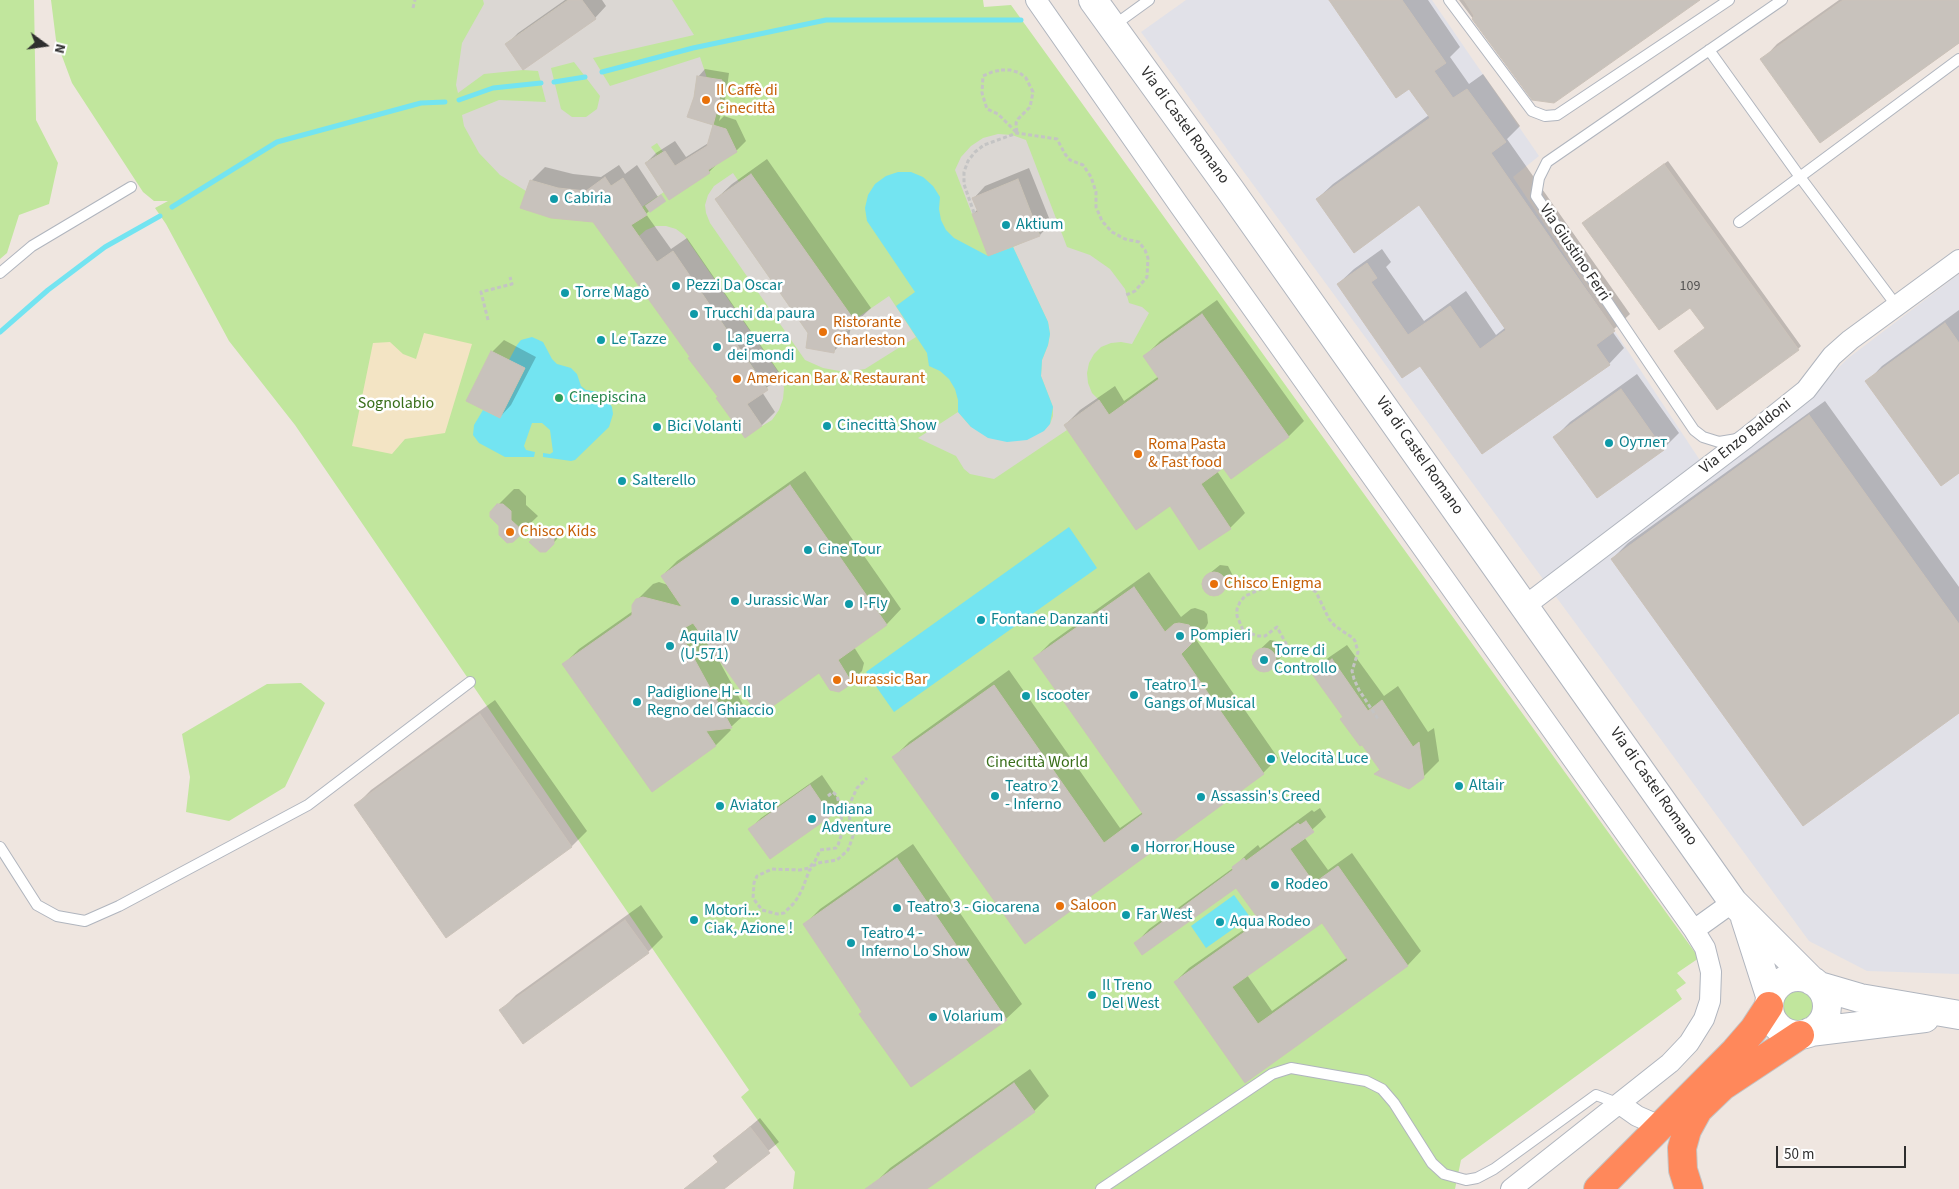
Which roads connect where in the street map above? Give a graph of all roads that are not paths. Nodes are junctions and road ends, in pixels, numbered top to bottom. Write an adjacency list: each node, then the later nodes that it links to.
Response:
1 (1036, 0): 21 (street)
2 (1093, 0): 7 (street, Via di Castel Romano)
3 (1149, 0): 7 (lane)
4 (1449, 0): 5 (lane)
5 (1729, 0)
6 (1782, 0): 8 (lane, Via Giustino Ferri)
7 (1112, 26): 17 (street, Via di Castel Romano)
8 (1709, 50): 10 (lane); 16 (lane, Via Giustino Ferri)
9 (1959, 60): 10 (lane)
10 (1800, 177): 12 (lane); 15 (lane)
11 (131, 187): 14 (lane)
12 (1739, 222)
13 (1959, 260): 15 (street, Via Enzo Baldoni)
14 (0, 273)
15 (1896, 305): 16 (street, Via Enzo Baldoni)
16 (1746, 438): 17 (street, Via Enzo Baldoni)
17 (1525, 606): 20 (street, Via di Castel Romano)
18 (470, 682): 19 (lane)
19 (0, 847)
20 (1738, 908): 21 (street); 22 (street, Via di Castel Romano); 23 (street, Via di Castel Romano)
21 (1694, 930): 26 (street)
22 (1816, 983): 23 (street); 24 (street); 25 (street)
23 (1770, 1001): 25 (street); 27 (highway)
24 (1954, 1015): 25 (street)
25 (1805, 1034): 31 (highway)
26 (1620, 1104): 27 (street); 28 (lane); 29 (street)
27 (1660, 1126): 30 (highway)
28 (1101, 1189)
29 (1511, 1189)
30 (1598, 1189)
31 (1689, 1189)

